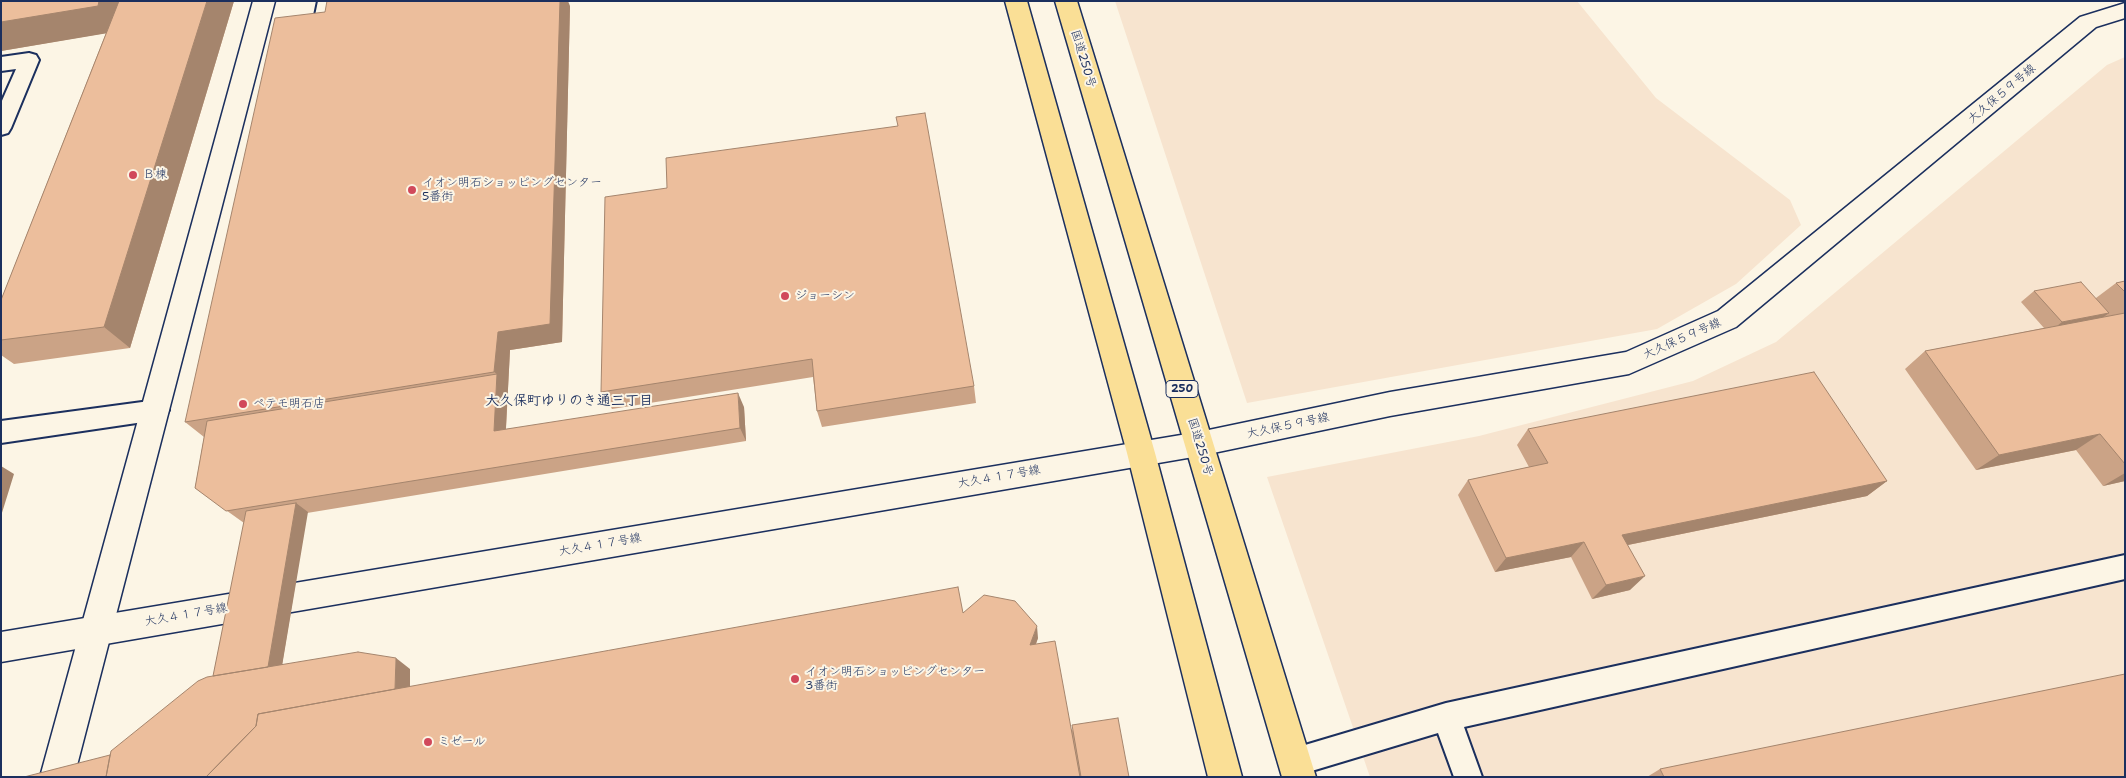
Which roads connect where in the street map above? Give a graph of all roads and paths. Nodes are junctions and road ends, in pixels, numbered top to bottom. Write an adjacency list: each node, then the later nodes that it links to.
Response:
1 (264, 1): 10 (street)
2 (327, 1): 6 (lane)
3 (1016, 1): 13 (highway)
4 (1066, 1): 12 (highway, 国道250号 / 250)
5 (2125, 10): 12 (street, 大久保５９号線)
6 (321, 35)
7 (1, 64): 8 (lane)
8 (6, 106): 9 (lane)
9 (1, 128)
10 (157, 410): 11 (lane); 15 (street)
11 (1, 432)
12 (1199, 444): 13 (street, 大久４１７号線); 18 (highway, 国道250号 / 250)
13 (1141, 453): 15 (street, 大久４１７号線); 20 (highway)
14 (2125, 567): 17 (lane)
15 (96, 631): 16 (street, 大久４１７号線); 19 (street)
16 (1, 647)
17 (1446, 717): 18 (lane); 21 (lane)
18 (1297, 769)
19 (57, 777)
20 (1225, 777)
21 (1468, 777)

